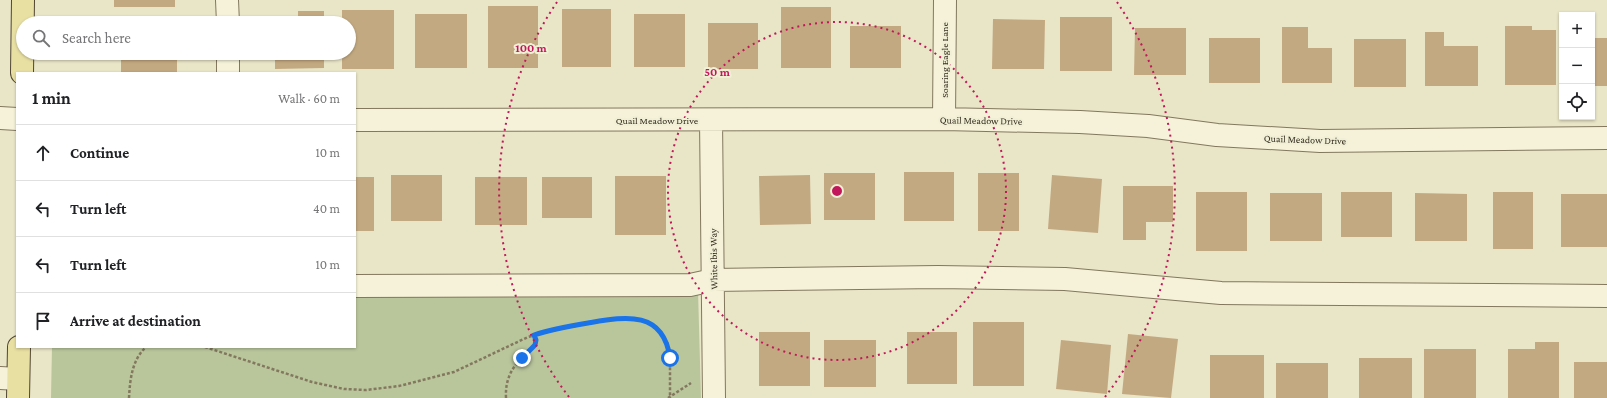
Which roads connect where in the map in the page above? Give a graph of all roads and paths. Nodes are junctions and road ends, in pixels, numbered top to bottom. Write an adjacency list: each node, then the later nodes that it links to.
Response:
1 (23, 0): 4 (main road)
2 (227, 0): 5 (street)
3 (945, 0): 12 (street, Soaring Eagle Lane)
4 (23, 16)
5 (228, 16)
6 (22, 60): 8 (main road)
7 (228, 60): 9 (street)
8 (22, 72)
9 (228, 72)
10 (0, 118): 11 (street)
11 (16, 118)
12 (944, 119): 14 (street, Quail Meadow Drive); 15 (street, Quail Meadow Drive)
13 (356, 120): 14 (street, Quail Meadow Drive)
14 (711, 120): 16 (street, White Ibis Way)
15 (1607, 138)
16 (713, 280): 17 (street); 18 (street); 28 (street, White Ibis Way)
17 (356, 286)
18 (1607, 296)
19 (534, 335): 22 (path); 26 (path); 27 (path)
20 (19, 348): 23 (main road)
21 (145, 348): 25 (path)
22 (208, 348)
23 (12, 385)
24 (684, 388): 27 (path)
25 (129, 398)
26 (506, 398)
27 (669, 398)
28 (714, 398)

